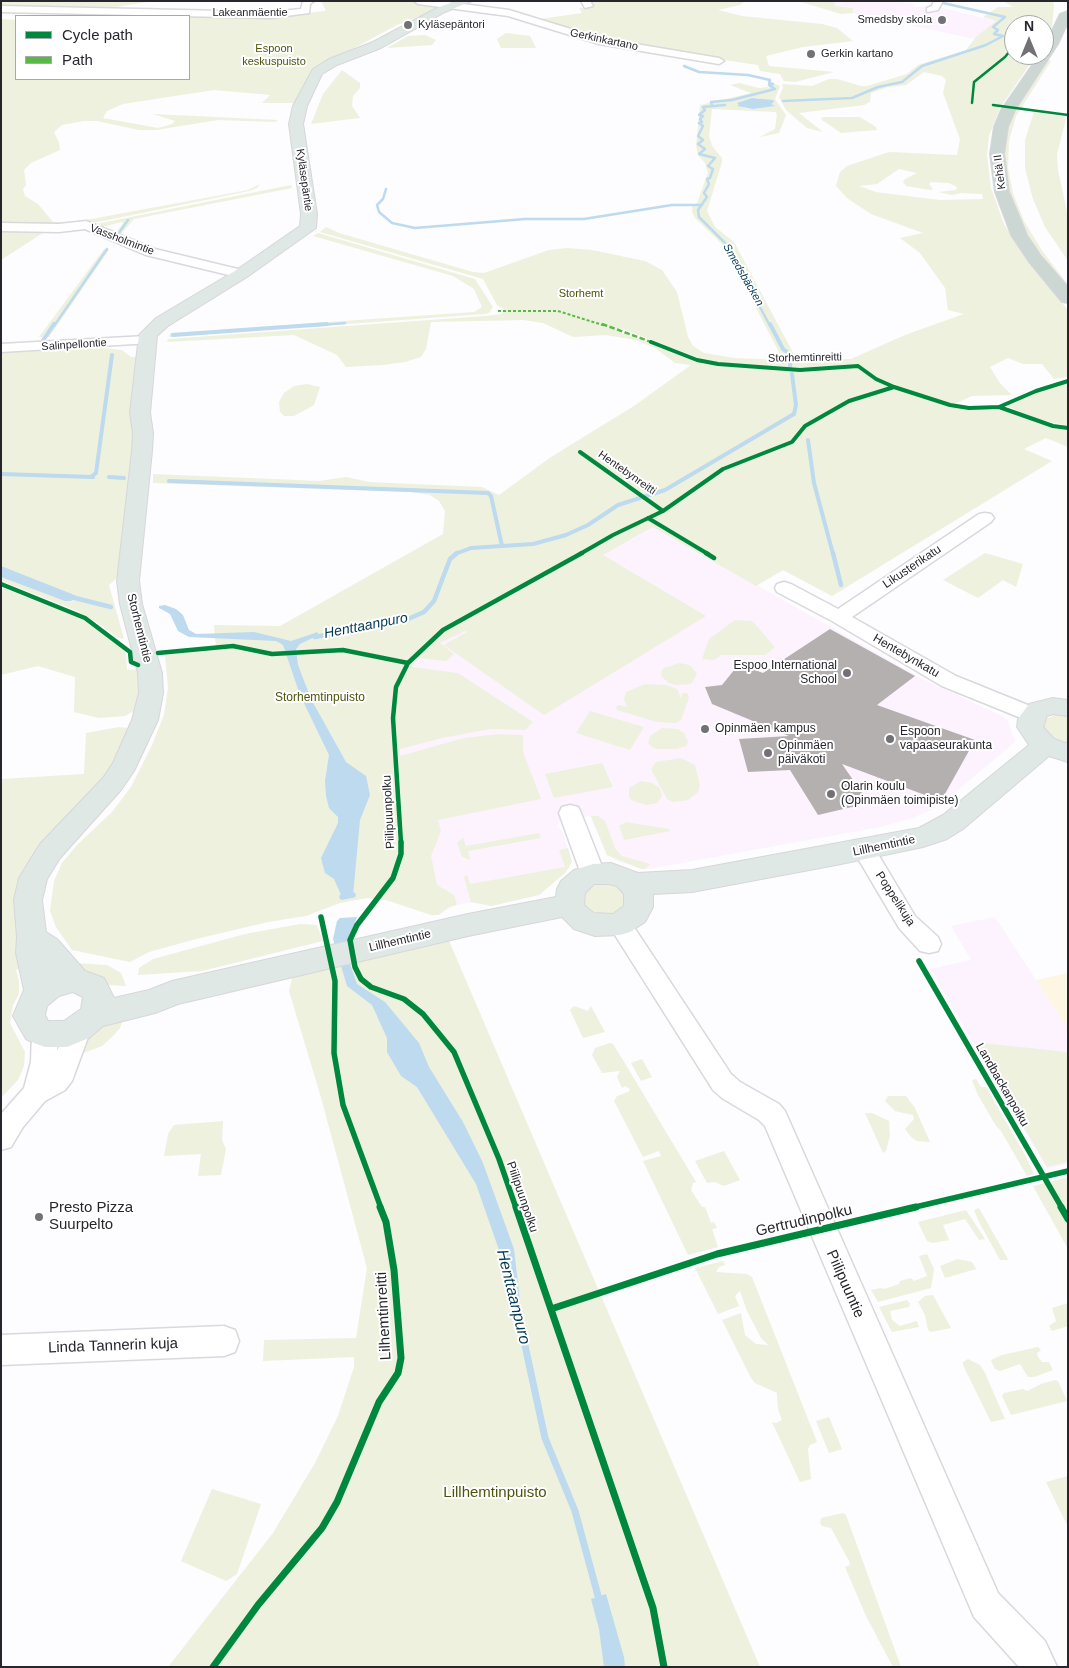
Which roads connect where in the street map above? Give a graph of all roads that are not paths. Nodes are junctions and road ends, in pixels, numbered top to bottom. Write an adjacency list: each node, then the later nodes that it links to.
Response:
1 (310, 1): 5 (street, Lakeanmäentie)
2 (418, 1): 4 (street)
3 (475, 1): 4 (main road, Kyläsepäntie)
4 (462, 5): 8 (street, Gerkinkartano); 11 (main road, Kyläsepäntie)
5 (1, 9)
6 (1066, 12): 12 (highway, Kehä II)
7 (1068, 33): 9 (highway)
8 (718, 61)
9 (1020, 126)
10 (1, 227): 11 (street, Vassholmintie)
11 (241, 274): 13 (main road, Kyläsepäntie)
12 (1068, 298)
13 (146, 340): 14 (street, Salinpellontie); 27 (main road, Storhemtintie)
14 (1, 348)
15 (985, 518): 17 (street, Likusterikatu)
16 (784, 588): 17 (street, Hentebynkatu)
17 (839, 617): 19 (street, Hentebynkatu)
18 (1068, 708): 19 (main road)
19 (1033, 715): 20 (main road)
20 (1056, 749): 22 (main road, Lillhemtintie)
21 (570, 813): 23 (street)
22 (864, 850): 24 (main road, Lillhemtintie); 28 (street, Poppelikuja)
23 (593, 874): 24 (main road); 25 (main road)
24 (637, 891): 26 (main road)
25 (570, 905): 26 (main road); 30 (main road, Lillhemtintie)
26 (620, 924): 36 (street, Piilipuuntie)
27 (32, 937): 29 (main road, Storhemtintie); 30 (main road)
28 (930, 944)
29 (40, 992): 30 (main road); 31 (main road)
30 (86, 1005): 31 (main road); 32 (street)
31 (45, 1034): 32 (street)
32 (36, 1093): 33 (street)
33 (1, 1138)
34 (224, 1341): 35 (street, Linda Tannerin kuja)
35 (1, 1350)
36 (1039, 1667)

